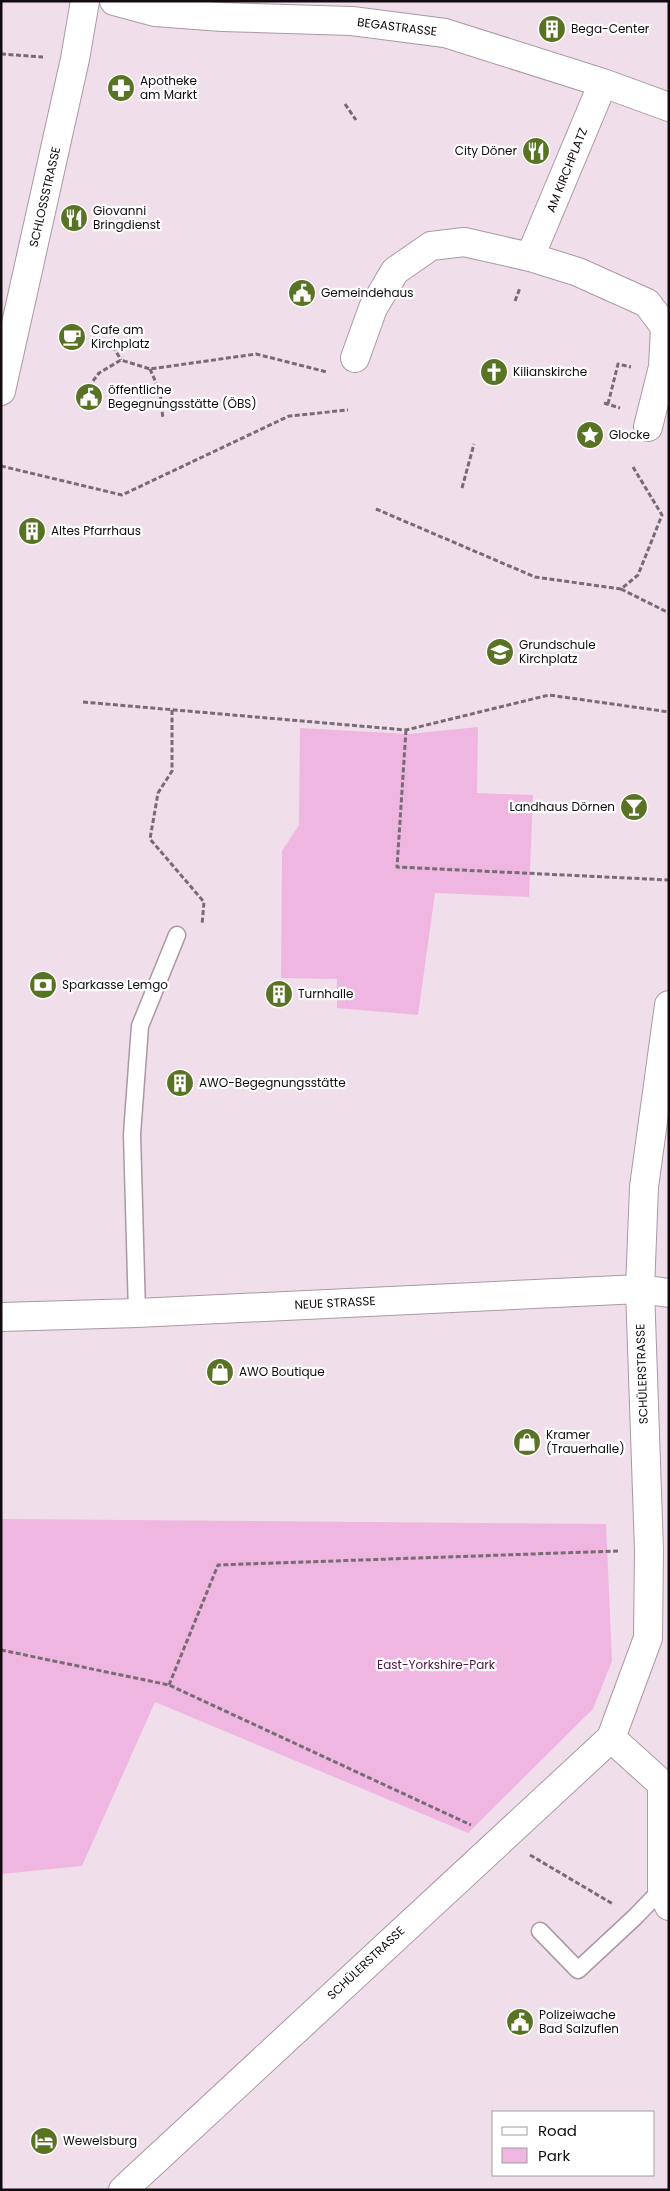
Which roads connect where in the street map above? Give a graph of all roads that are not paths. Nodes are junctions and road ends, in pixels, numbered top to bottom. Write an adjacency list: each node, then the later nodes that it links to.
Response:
1 (85, 1): 7 (street, SCHLOSSSTRASSE)
2 (114, 1): 3 (street, BEGASTRASSE)
3 (603, 82): 4 (street, BEGASTRASSE); 5 (street, AM KIRCHPLATZ)
4 (669, 107)
5 (530, 257): 6 (street); 8 (street)
6 (354, 358)
7 (1, 391)
8 (648, 427)
9 (177, 935): 13 (lane)
10 (669, 1005): 11 (street, SCHÜLERSTRASSE)
11 (640, 1288): 12 (street, NEUE STRASSE); 13 (street, NEUE STRASSE); 15 (street, SCHÜLERSTRASSE)
12 (669, 1293)
13 (137, 1313): 14 (street, NEUE STRASSE)
14 (1, 1317)
15 (611, 1738): 16 (street); 18 (street, SCHÜLERSTRASSE)
16 (665, 1898): 17 (lane)
17 (540, 1931)
18 (123, 2190)

